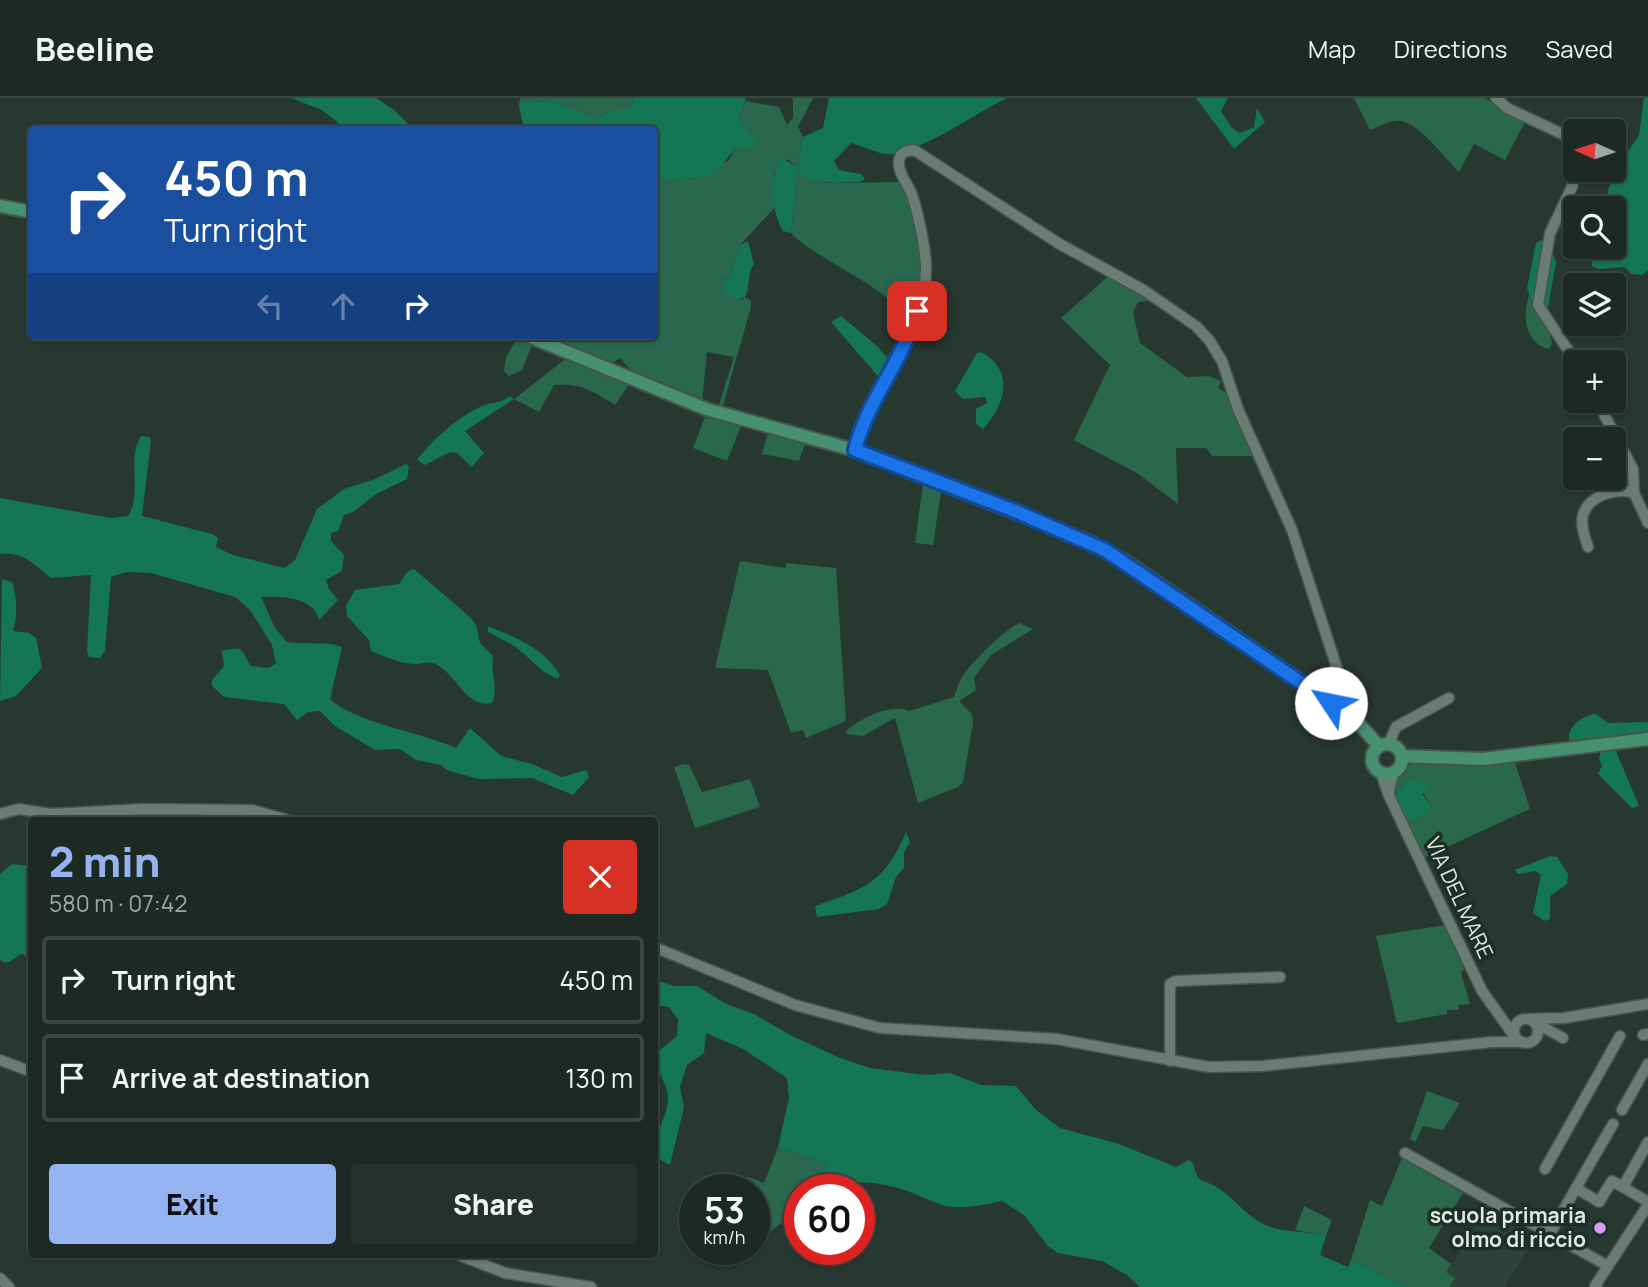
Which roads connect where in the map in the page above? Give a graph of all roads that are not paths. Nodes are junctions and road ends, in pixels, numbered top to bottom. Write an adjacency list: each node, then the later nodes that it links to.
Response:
1 (1496, 98): 2 (street)
2 (1563, 134)
3 (1573, 182): 7 (street)
4 (0, 206): 5 (main road)
5 (28, 211)
6 (538, 340): 9 (main road)
7 (1568, 350)
8 (1603, 413): 10 (street)
9 (855, 450): 13 (street); 14 (main road)
10 (1634, 493): 11 (street); 12 (street)
11 (1648, 523)
12 (1588, 547)
13 (1335, 669): 14 (street); 16 (street)
14 (1318, 694): 16 (main road)
15 (1449, 698): 18 (street)
16 (1353, 717): 18 (main road)
17 (1648, 739): 19 (main road)
18 (1384, 744): 19 (main road); 20 (main road)
19 (1402, 756): 20 (main road)
20 (1387, 773): 26 (street, VIA DEL MARE)
21 (0, 814): 22 (street)
22 (277, 817)
23 (658, 949): 31 (street)
24 (1280, 977): 31 (street)
25 (1648, 1004): 27 (street)
26 (1500, 1013): 27 (street, VIA DEL MARE); 27 (street)
27 (1523, 1029): 29 (street); 29 (street)
28 (1620, 1036): 38 (street)
29 (1492, 1042): 31 (street)
30 (0, 1060): 33 (street)
31 (1170, 1061)
32 (1648, 1064): 34 (street)
33 (28, 1070)
34 (1622, 1110)
35 (1613, 1124): 40 (street)
36 (1648, 1142): 39 (street)
37 (1405, 1153): 42 (street)
38 (1545, 1169)
39 (1623, 1187): 40 (street); 41 (street)
40 (1576, 1188): 42 (street)
41 (1648, 1204): 44 (street)
42 (1551, 1232): 44 (street)
43 (467, 1258): 48 (street)
44 (1608, 1266): 46 (street)
45 (0, 1278): 47 (street)
46 (1596, 1286)
47 (9, 1287)
48 (591, 1287)

